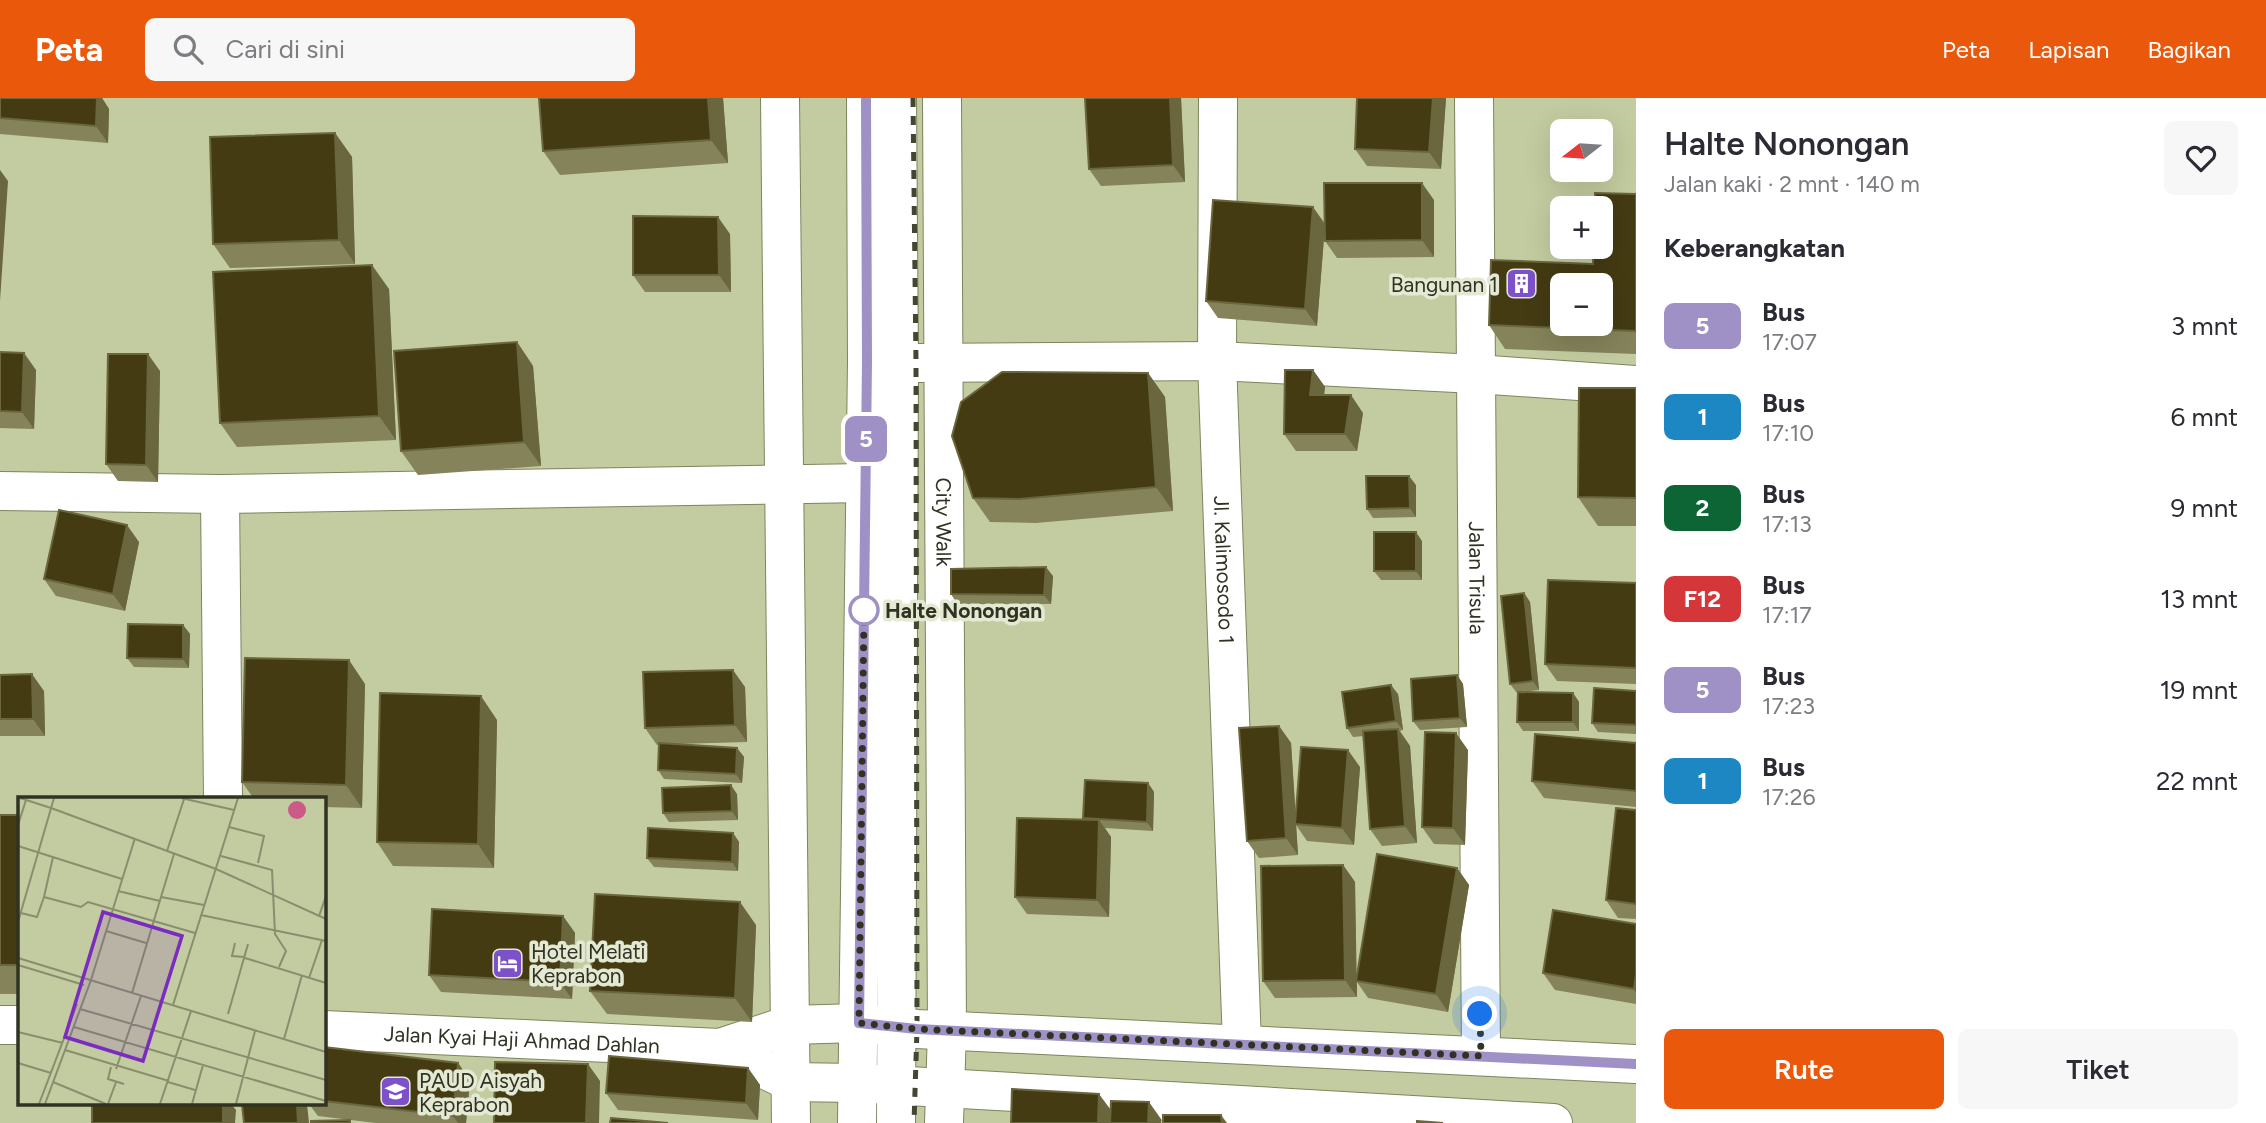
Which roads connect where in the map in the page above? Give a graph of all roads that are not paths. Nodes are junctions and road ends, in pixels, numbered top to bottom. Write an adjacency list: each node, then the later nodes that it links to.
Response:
1 (780, 98): 13 (street)
2 (866, 98): 8 (street)
3 (897, 98): 8 (street)
4 (942, 98): 9 (street, City Walk)
5 (1218, 98): 7 (street, Jl. Kalimosodo 1)
6 (1474, 98): 10 (street, Jalan Trisula)
7 (1217, 361): 9 (street); 10 (street); 24 (street, Jl. Kalimosodo 1)
8 (883, 362): 9 (street); 12 (street); 21 (street)
9 (943, 362): 23 (street, City Walk)
10 (1476, 374): 11 (street); 26 (street, Jalan Trisula)
11 (1636, 385)
12 (865, 483): 13 (street); 17 (street)
13 (783, 484): 15 (street); 18 (street)
14 (0, 491): 15 (street)
15 (220, 494): 16 (street)
16 (223, 797)
17 (859, 1023): 18 (street, Jalan Kyai Haji Ahmad Dahlan); 21 (street, Jalan Kyai Haji Ahmad Dahlan); 29 (street)
18 (789, 1024): 25 (street, Jalan Kyai Haji Ahmad Dahlan); 28 (street)
19 (0, 1025): 20 (street)
20 (18, 1025)
21 (897, 1026): 23 (street, Jalan Kyai Haji Ahmad Dahlan); 30 (street)
22 (326, 1030): 25 (street, Jalan Kyai Haji Ahmad Dahlan)
23 (947, 1030): 24 (street, Jalan Kyai Haji Ahmad Dahlan); 31 (street, City Walk)
24 (1242, 1044): 26 (street, Jalan Kyai Haji Ahmad Dahlan)
25 (720, 1048): 28 (street, Jalan Kyai Haji Ahmad Dahlan)
26 (1481, 1056): 27 (street, Jalan Kyai Haji Ahmad Dahlan)
27 (1636, 1064)
28 (791, 1082): 29 (street, Jalan Kyai Haji Ahmad Dahlan); 32 (street)
29 (856, 1083): 30 (street, Jalan Kyai Haji Ahmad Dahlan); 33 (street)
30 (896, 1105): 31 (street, Jalan Kyai Haji Ahmad Dahlan)
31 (944, 1106): 34 (street, Jalan Kyai Haji Ahmad Dahlan)
32 (791, 1123)
33 (857, 1123)
34 (1553, 1123)

